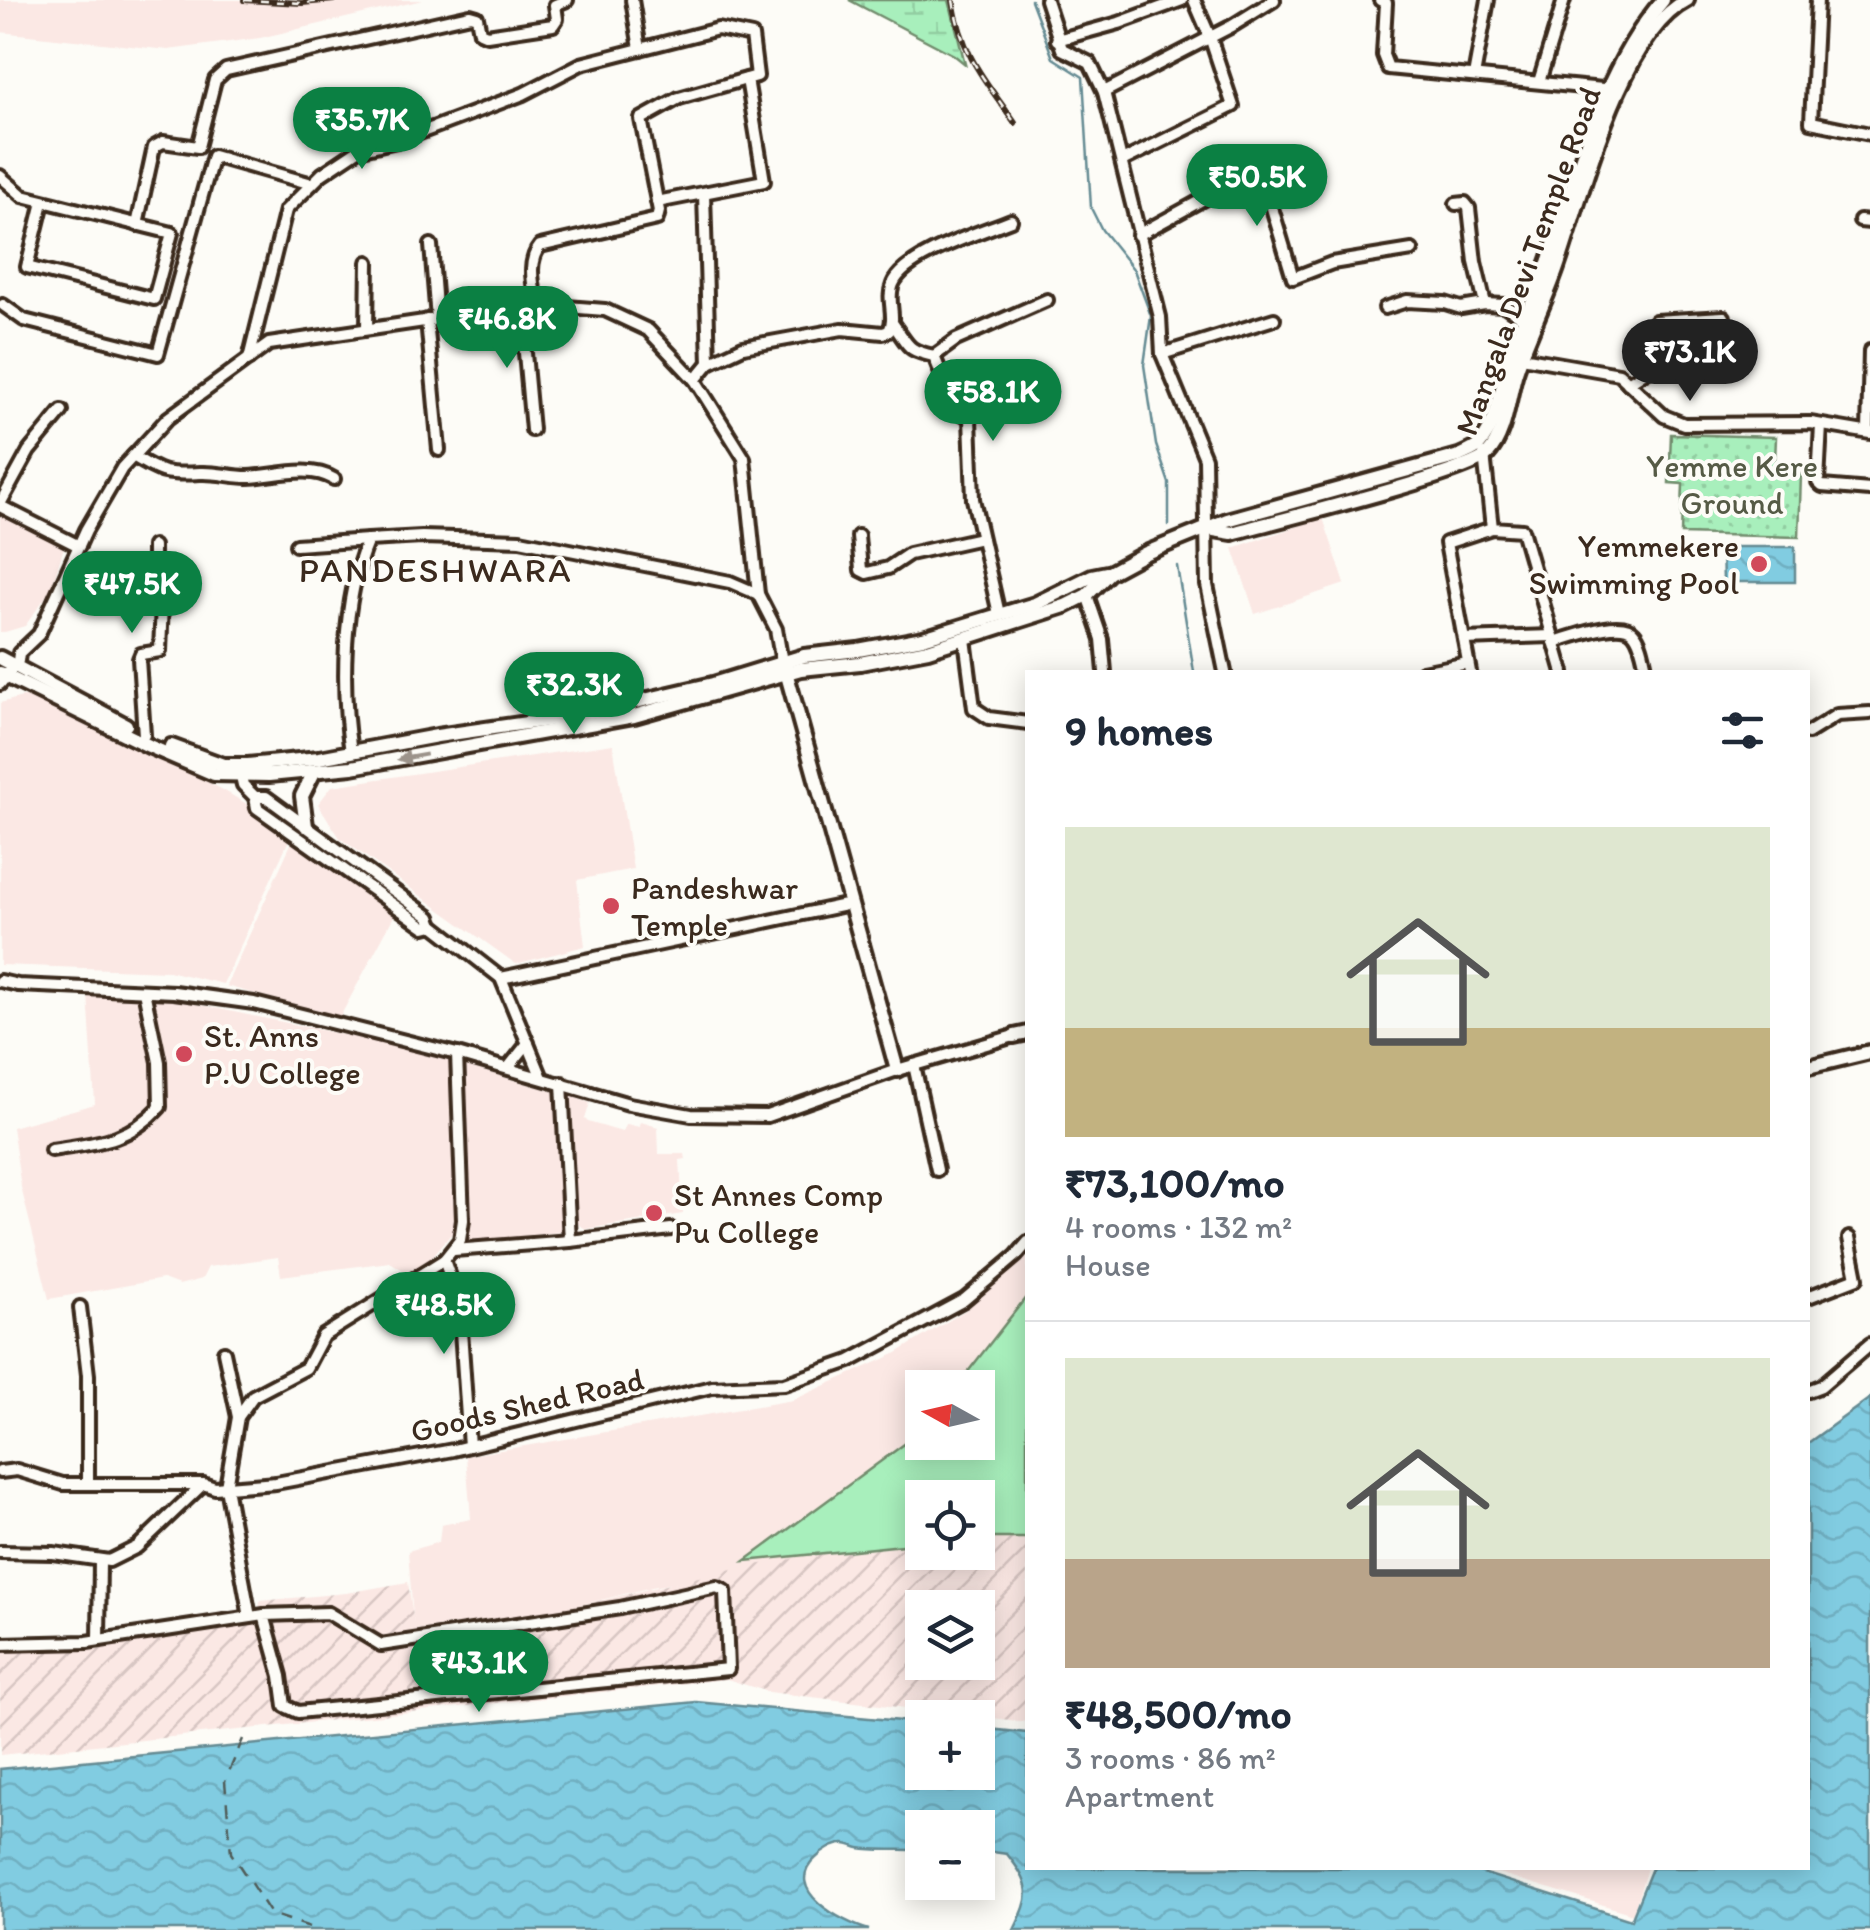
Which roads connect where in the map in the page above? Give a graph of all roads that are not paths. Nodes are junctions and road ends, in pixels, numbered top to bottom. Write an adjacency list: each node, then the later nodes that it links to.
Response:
1 (566, 0): 30 (street)
2 (632, 0): 15 (street)
3 (1046, 0): 14 (street)
4 (1182, 0): 14 (street)
5 (1194, 0): 13 (street)
6 (1274, 0): 13 (street)
7 (1488, 0): 16 (street)
8 (1564, 0): 18 (street)
9 (1687, 0): 12 (main road, Mangala Devi Temple Road)
10 (1816, 0): 21 (street)
11 (1385, 1): 16 (street)
12 (1668, 3): 19 (main road, Mangala Devi Temple Road)
13 (1210, 37): 20 (street); 22 (street)
14 (1057, 40): 20 (street)
15 (640, 49): 17 (street); 24 (street)
16 (1474, 76): 18 (street)
17 (747, 79): 25 (street); 27 (street)
18 (1539, 82): 19 (street)
19 (1614, 90): 44 (main road, Mangala Devi Temple Road); 50 (main road, Mangala Devi Temple Road)
20 (1104, 92): 22 (street)
21 (1870, 134)
22 (1122, 161): 31 (street)
23 (0, 176): 26 (street)
24 (312, 184): 37 (street); 51 (street)
25 (704, 194): 27 (street); 52 (street)
26 (43, 202): 30 (street); 30 (street)
27 (657, 202): 38 (street)
28 (1456, 204): 36 (street)
29 (1011, 220): 45 (street)
30 (136, 224)
31 (1138, 236): 33 (street); 48 (street)
32 (431, 245): 43 (street)
33 (1412, 250)
34 (368, 262): 46 (street)
35 (1048, 300): 49 (street)
36 (1485, 304): 39 (street); 44 (street)
37 (3, 305)
38 (537, 307): 40 (street); 53 (street)
39 (1385, 308)
40 (521, 309): 43 (street); 57 (street)
41 (1724, 317): 54 (street)
42 (1274, 319): 48 (street)
43 (432, 320): 46 (street); 59 (street)
44 (1524, 320): 50 (main road, Mangala Devi Temple Road)
45 (893, 324): 49 (street); 52 (street)
46 (367, 328): 51 (street)
47 (1870, 351): 58 (street)
48 (1162, 354): 66 (street)
49 (934, 356): 68 (street)
50 (1516, 356): 54 (street); 60 (main road, Mangala Devi Temple Road)
51 (249, 360): 61 (street)
52 (709, 362): 53 (street)
53 (695, 380): 74 (street)
54 (1628, 383): 56 (street)
55 (62, 411): 64 (street)
56 (1822, 425): 58 (street); 63 (street)
57 (532, 430)
58 (1869, 432)
59 (439, 450)
60 (1482, 451): 65 (street); 66 (main road, Mangala Devi Temple Road)
61 (133, 456): 62 (street); 71 (street)
62 (334, 479)
63 (1870, 490)
64 (0, 505): 71 (street)
65 (1492, 528): 78 (street); 79 (street)
66 (1208, 529): 73 (main road, Mangala Devi Temple Road); 85 (street)
67 (858, 536): 68 (street)
68 (981, 538): 76 (street)
69 (368, 540): 70 (street); 74 (street); 93 (street)
70 (296, 545)
71 (79, 546): 81 (street)
72 (152, 546): 92 (street)
73 (1109, 573): 75 (main road, Mangala Devi Temple Road); 76 (main road, Mangala Devi Temple Road)
74 (758, 594): 82 (street)
75 (1087, 595): 77 (main road, Mangala Devi Temple Road); 84 (street)
76 (999, 614): 77 (main road); 82 (main road, Mangala Devi Temple Road)
77 (1003, 628): 80 (main road, Mangala Devi Temple Road)
78 (1464, 639): 79 (street); 83 (street)
79 (1554, 639): 86 (street); 87 (street)
80 (964, 640): 82 (main road, Mangala Devi Temple Road); 90 (street)
81 (5, 666): 92 (main road, Mangala Devi Temple Road); 94 (main road)
82 (785, 667): 88 (main road, Mangala Devi Temple Road); 98 (main road)
83 (1469, 668)
84 (1104, 670)
85 (1225, 670)
86 (1562, 670)
87 (1646, 670)
88 (726, 685): 93 (main road, Mangala Devi Temple Road); 95 (main road, Mangala Devi Temple Road, one-way to 95)
89 (1870, 714): 91 (street)
90 (1025, 723)
91 (1810, 732)
92 (144, 735): 94 (main road, Mangala Devi Temple Road)
93 (351, 752): 94 (main road, Mangala Devi Temple Road)
94 (239, 771): 95 (main road, Mangala Devi Temple Road); 96 (street)
95 (314, 772): 97 (main road)
96 (254, 797): 97 (street); 99 (street)
97 (306, 826): 99 (street)
98 (850, 904): 100 (street); 110 (main road)
99 (433, 925): 100 (street)
100 (501, 978): 104 (street)
101 (0, 981): 102 (street)
102 (144, 991): 106 (street); 113 (street)
103 (1021, 1035): 107 (street)
104 (528, 1043): 109 (street); 111 (street)
105 (1870, 1052): 108 (main road)
106 (458, 1054): 109 (street); 119 (street)
107 (914, 1065): 110 (street); 114 (street)
108 (1810, 1067)
109 (508, 1068): 111 (street)
110 (896, 1070): 112 (street)
111 (542, 1078): 112 (street)
112 (562, 1083): 117 (street)
113 (50, 1150)
114 (938, 1170)
115 (671, 1229): 117 (street)
116 (1849, 1238): 121 (street)
117 (570, 1240): 119 (street)
118 (1025, 1246): 127 (street, Goods Shed Road)
119 (454, 1250): 120 (street)
120 (444, 1260): 126 (street); 127 (street)
121 (1810, 1296)
122 (80, 1307): 129 (street)
123 (1870, 1344): 125 (street)
124 (224, 1352): 126 (street)
125 (1810, 1390)
126 (238, 1417): 131 (street)
127 (469, 1446): 131 (street, Goods Shed Road)
128 (0, 1472): 129 (street, Goods Shed Road)
129 (88, 1482): 130 (street, Goods Shed Road)
130 (203, 1484): 131 (street, Goods Shed Road); 133 (street)
131 (226, 1487): 135 (street)
132 (0, 1552): 133 (street)
133 (100, 1561): 136 (street)
134 (264, 1615): 134 (street); 135 (street)
135 (250, 1617): 136 (street)
136 (99, 1640): 137 (street)
137 (0, 1644)

